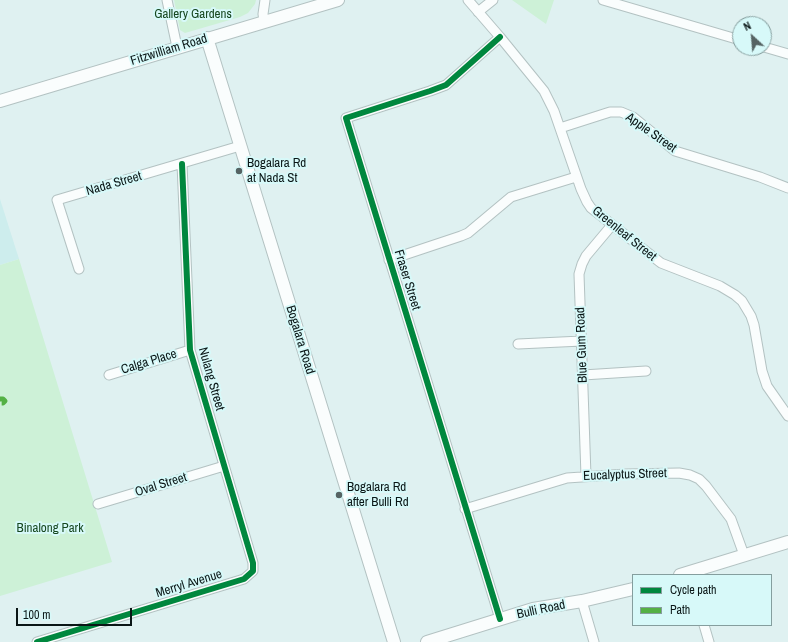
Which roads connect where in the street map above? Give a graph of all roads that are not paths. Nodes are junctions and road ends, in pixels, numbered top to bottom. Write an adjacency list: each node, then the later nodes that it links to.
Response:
1 (168, 0): 12 (street)
2 (266, 0): 8 (street)
3 (338, 0): 8 (street, Fitzwilliam Road)
4 (468, 0): 7 (street, Greenleaf Street)
5 (493, 0): 7 (street)
6 (604, 0): 11 (street)
7 (478, 12): 9 (street, Greenleaf Street)
8 (264, 21): 10 (street, Fitzwilliam Road)
9 (500, 37): 16 (street, Greenleaf Street); 22 (street, Fraser Street)
10 (207, 38): 12 (street, Fitzwilliam Road); 17 (street, Bogalara Road)
11 (732, 38)
12 (177, 47): 15 (street, Fitzwilliam Road)
13 (772, 49): 14 (street)
14 (788, 54)
15 (0, 101)
16 (560, 128): 19 (street, Greenleaf Street); 20 (street, Apple Street)
17 (240, 146): 18 (street, Nada Street); 44 (street, Bogalara Road)
18 (182, 164): 23 (street, Nada Street); 26 (street, Nulang Street)
19 (576, 177): 21 (street, Greenleaf Street); 22 (street)
20 (788, 188)
21 (612, 225): 24 (street, Blue Gum Road); 30 (street, Greenleaf Street)
22 (389, 260): 34 (street, Fraser Street)
23 (79, 269)
24 (582, 341): 25 (street); 29 (street, Blue Gum Road)
25 (518, 344)
26 (190, 350): 28 (street, Calga Place); 31 (street, Nulang Street)
27 (646, 371): 29 (street)
28 (109, 375)
29 (583, 375): 32 (street, Blue Gum Road)
30 (788, 416)
31 (224, 466): 33 (street, Oval Street); 37 (street, Nulang Street)
32 (586, 476): 34 (street, Eucalyptus Street); 36 (street, Eucalyptus Street)
33 (98, 504)
34 (465, 509): 41 (street, Fraser Street)
35 (788, 542): 36 (street)
36 (744, 555): 38 (street)
37 (253, 570): 43 (street, Merryl Avenue)
38 (686, 574)
39 (632, 589): 40 (street, Bulli Road)
40 (582, 601): 41 (street, Bulli Road); 46 (street)
41 (500, 619): 45 (street, Bulli Road)
42 (704, 626): 47 (street)
43 (37, 642)
44 (394, 642)
45 (427, 642)
46 (594, 642)
47 (709, 642)

